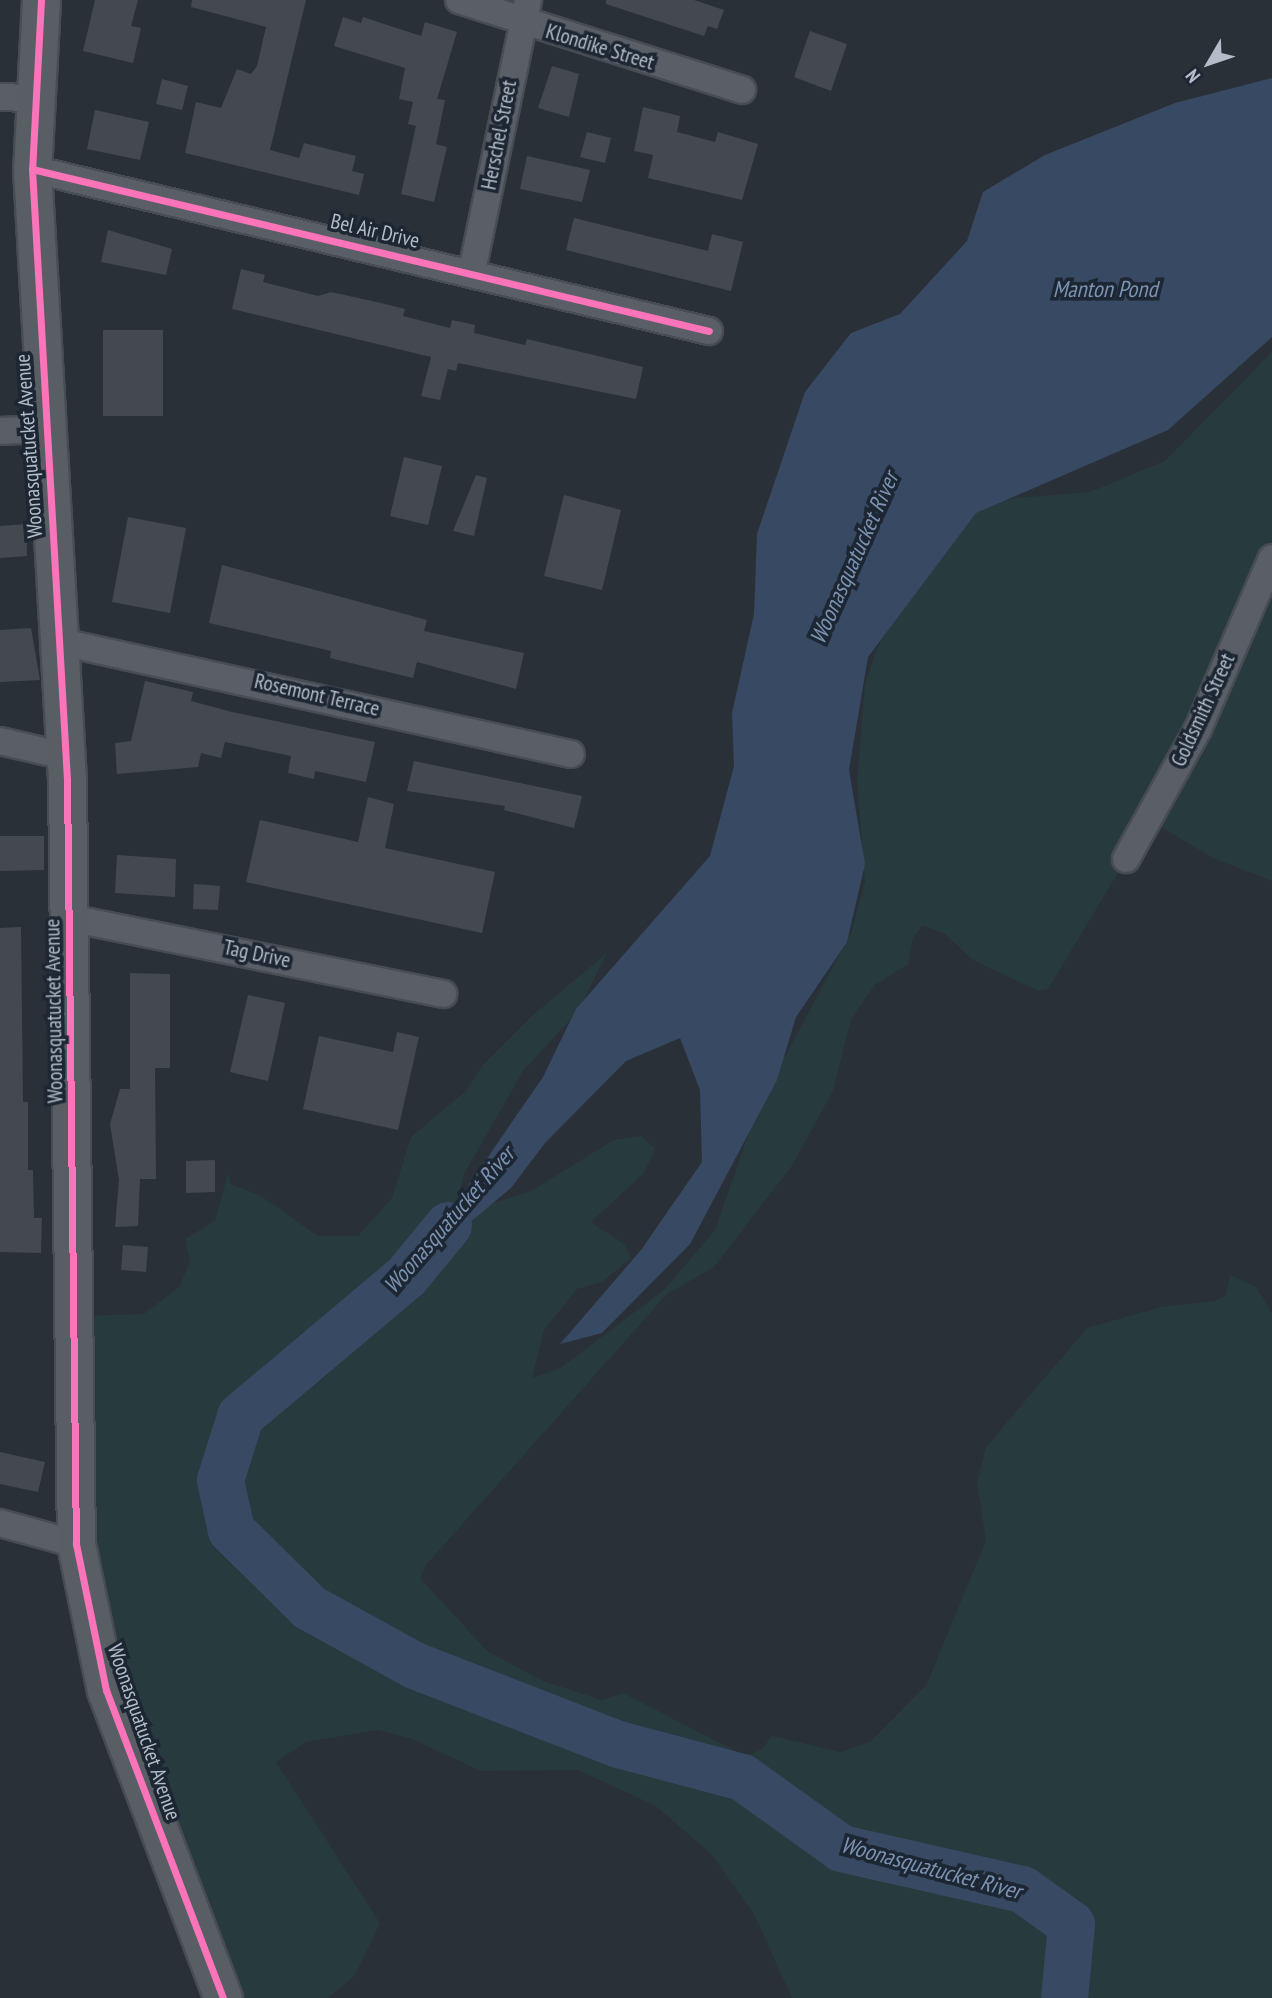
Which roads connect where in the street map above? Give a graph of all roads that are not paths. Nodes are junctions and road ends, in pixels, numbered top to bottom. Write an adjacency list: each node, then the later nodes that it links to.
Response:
1 (41, 0): 5 (street, Woonasquatucket Avenue)
2 (458, 0): 3 (street, Klondike Street)
3 (526, 12): 4 (street, Klondike Street); 7 (street, Herschel Street)
4 (742, 90)
5 (16, 98): 6 (street, Woonasquatucket Avenue)
6 (32, 169): 7 (street, Bel Air Drive); 9 (street, Woonasquatucket Avenue)
7 (472, 271): 8 (street, Bel Air Drive)
8 (709, 331)
9 (46, 429): 10 (street); 12 (street, Woonasquatucket Avenue)
10 (0, 431)
11 (1272, 558): 16 (street, Goldsmith Street)
12 (61, 642): 14 (street, Rosemont Terrace); 15 (street, Woonasquatucket Avenue)
13 (0, 741): 15 (street)
14 (571, 754)
15 (65, 756): 17 (street, Woonasquatucket Avenue)
16 (1126, 859)
17 (70, 918): 18 (street, Tag Drive); 20 (street, Woonasquatucket Avenue)
18 (443, 994)
19 (0, 1523): 20 (street)
20 (76, 1544): 21 (street, Woonasquatucket Avenue)
21 (223, 1998)

